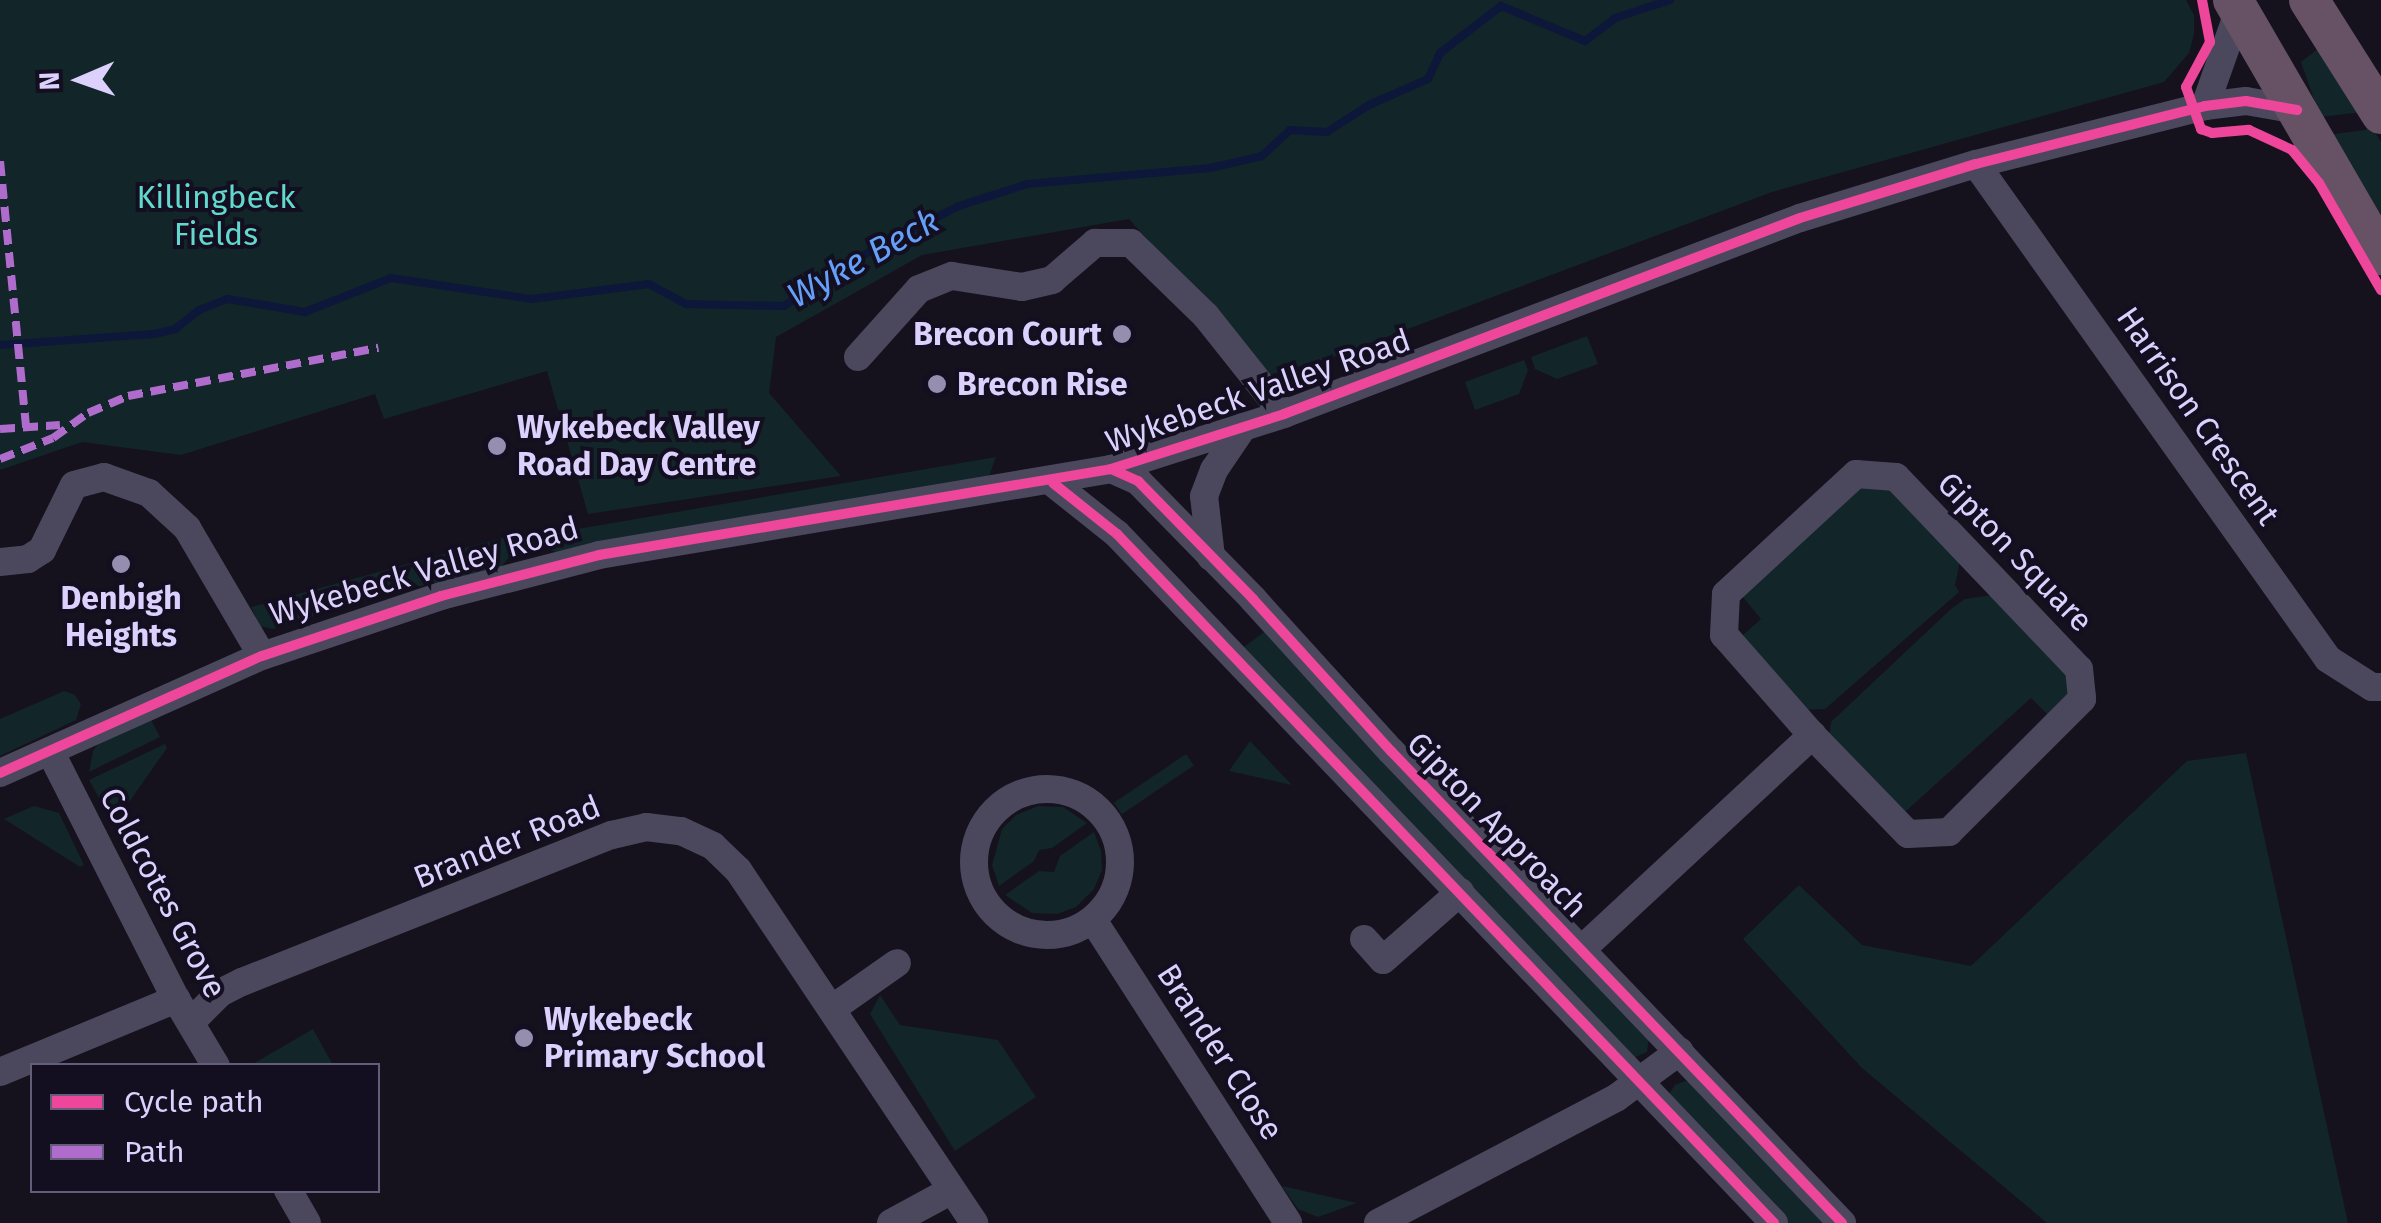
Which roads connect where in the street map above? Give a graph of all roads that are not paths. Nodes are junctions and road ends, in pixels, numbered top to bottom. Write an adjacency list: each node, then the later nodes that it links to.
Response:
1 (2308, 0): 3 (highway)
2 (2236, 5): 5 (street); 6 (highway)
3 (2335, 44): 4 (highway); 7 (highway)
4 (2381, 67)
5 (2205, 106): 6 (street, Wykebeck Valley Road); 8 (street, Wykebeck Valley Road)
6 (2297, 110): 9 (highway)
7 (2381, 114)
8 (1976, 164): 11 (street, Wykebeck Valley Road); 18 (street, Harrison Crescent)
9 (2381, 255)
10 (858, 357): 11 (street)
11 (1284, 414): 12 (street, Wykebeck Valley Road)
12 (1243, 427): 13 (street, Wykebeck Valley Road); 15 (street)
13 (1111, 469): 14 (street, Wykebeck Valley Road); 15 (street, Gipton Approach)
14 (1053, 482): 17 (street, Wykebeck Valley Road); 22 (street)
15 (1210, 557): 25 (street, Gipton Approach)
16 (0, 562): 17 (street)
17 (262, 656): 20 (street, Wykebeck Valley Road)
18 (2381, 687)
19 (1812, 734): 19 (street, Gipton Square); 25 (street)
20 (50, 751): 21 (street, Wykebeck Valley Road); 28 (street, Coldcotes Grove)
21 (0, 773)
22 (1460, 892): 24 (street); 32 (street)
23 (1093, 920): 23 (street); 38 (street, Brander Close)
24 (1364, 939)
25 (1581, 950): 29 (street, Gipton Approach)
26 (897, 963): 27 (street)
27 (833, 1008): 28 (street, Brander Road); 33 (street, Brander Road)
28 (183, 1010): 30 (street, Coldcotes Grove); 31 (street, Brander Road)
29 (1680, 1052): 32 (street); 41 (street, Gipton Approach)
30 (214, 1063)
31 (0, 1072)
32 (1640, 1082): 39 (street); 40 (street)
33 (952, 1190): 36 (street); 37 (street, Brander Road)
34 (290, 1193): 35 (street)
35 (306, 1223)
36 (891, 1223)
37 (974, 1223)
38 (1288, 1223)
39 (1378, 1223)
40 (1774, 1223)
41 (1842, 1223)

